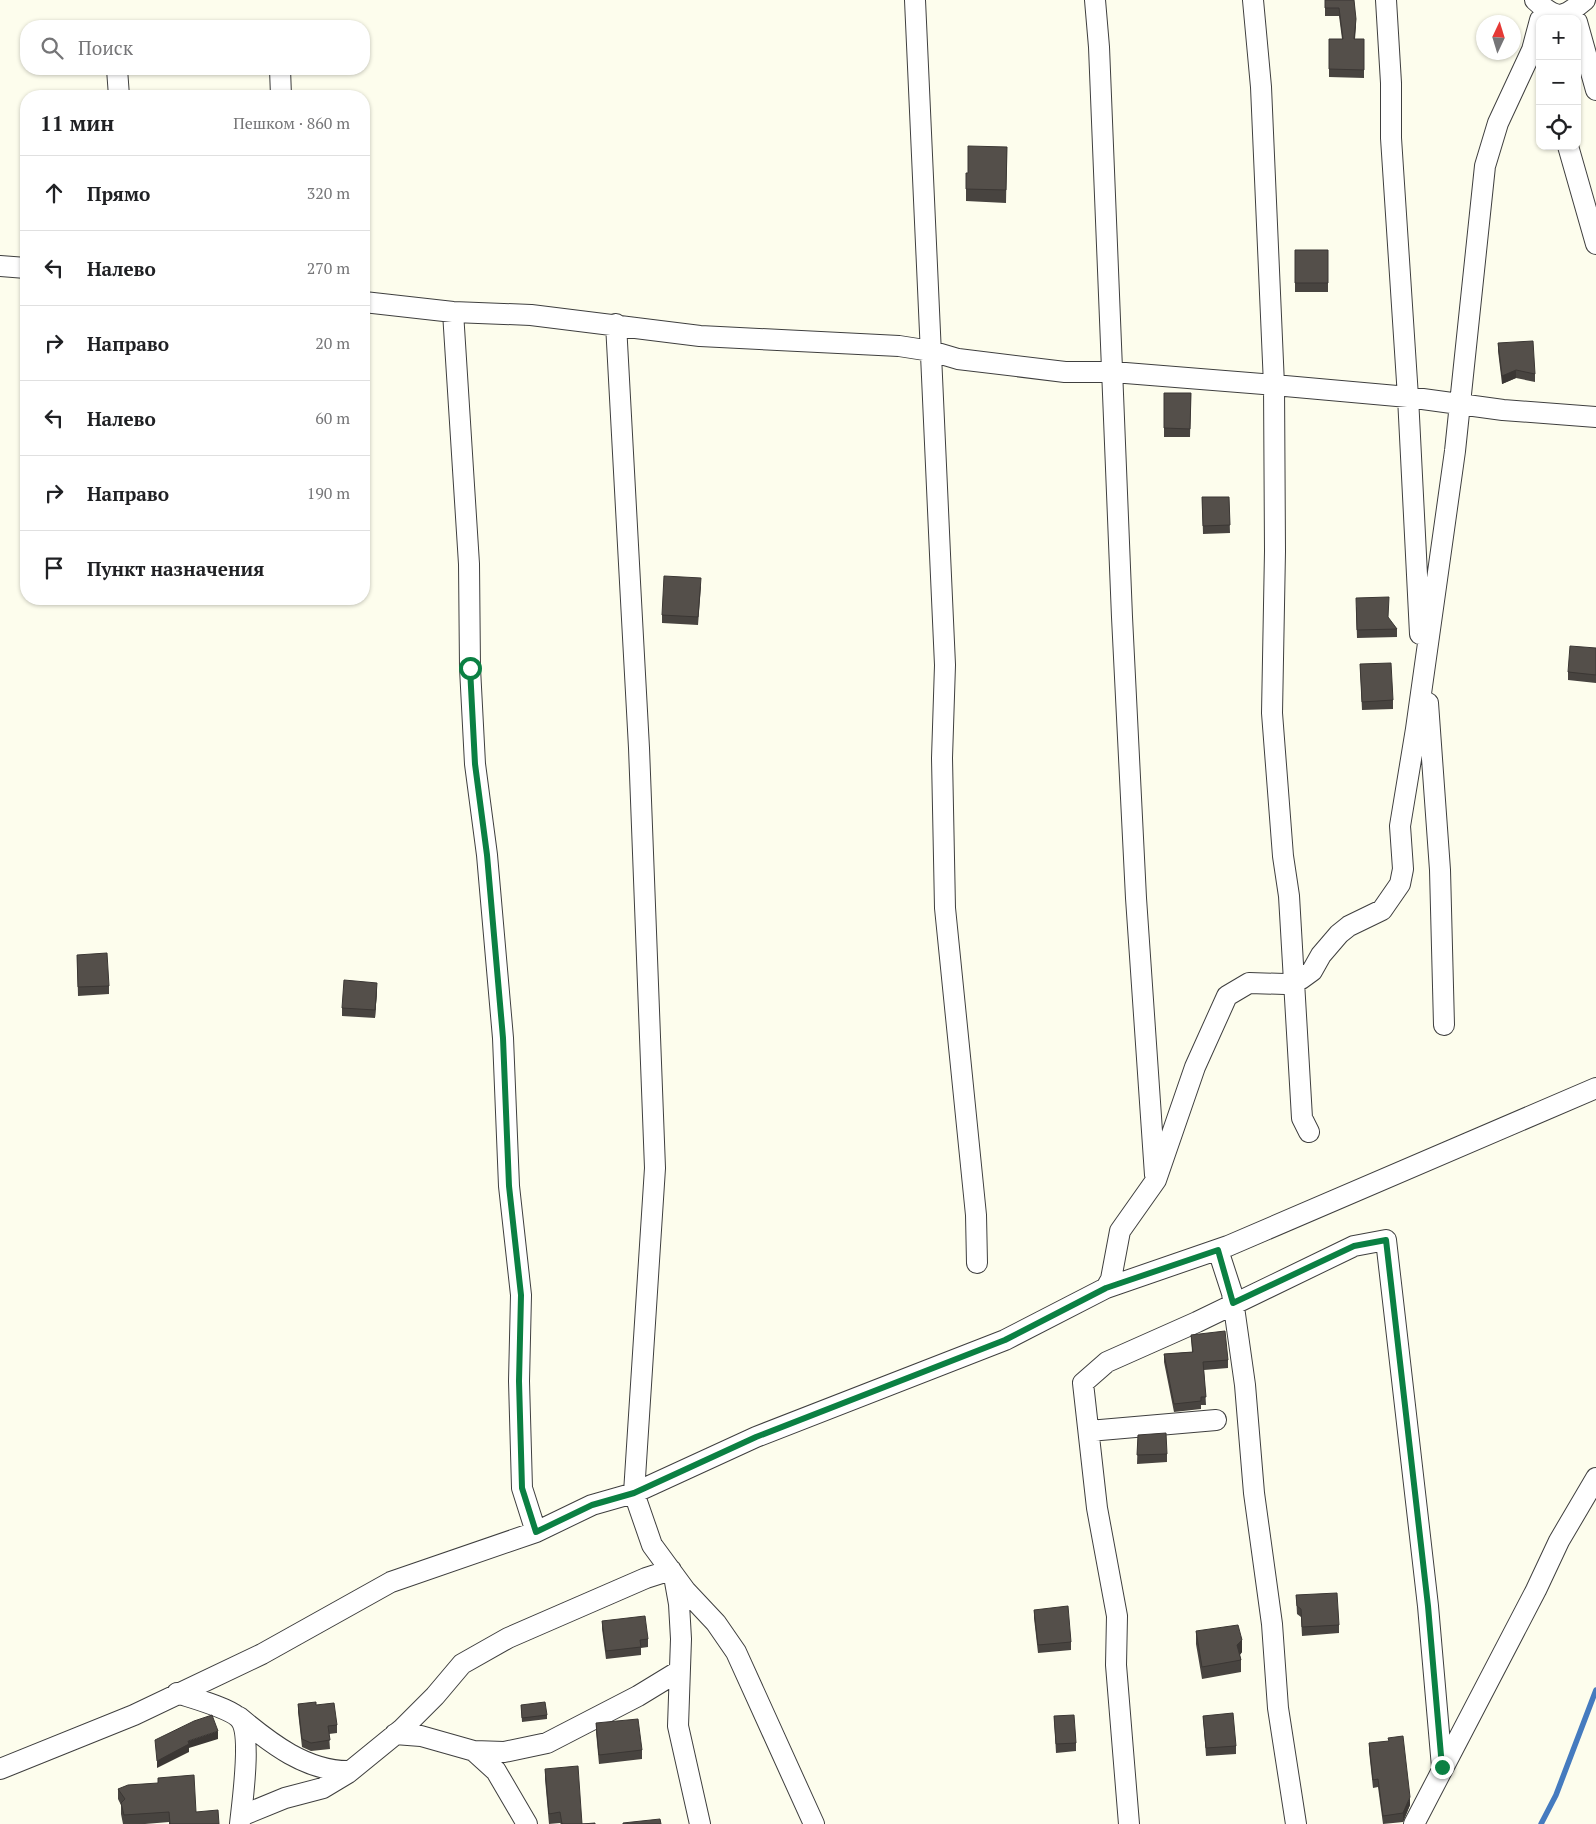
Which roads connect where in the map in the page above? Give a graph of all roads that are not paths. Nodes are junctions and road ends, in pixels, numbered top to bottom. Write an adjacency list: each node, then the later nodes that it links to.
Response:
1 (915, 0): 21 (street)
2 (1095, 0): 22 (street)
3 (1253, 0): 23 (street)
4 (1386, 0): 24 (street)
5 (1540, 12): 6 (street); 7 (street)
6 (1578, 13): 13 (street)
7 (1532, 50): 8 (street); 25 (street)
8 (1536, 61)
9 (117, 75): 11 (street)
10 (280, 75): 12 (street)
11 (119, 90)
12 (281, 90)
13 (1596, 90)
14 (1569, 150): 15 (street)
15 (1596, 244)
16 (0, 266): 17 (street)
17 (20, 268)
18 (370, 303): 19 (street)
19 (453, 312): 20 (street); 41 (street)
20 (616, 324): 21 (street); 40 (street)
21 (931, 351): 22 (street); 34 (street)
22 (1113, 372): 23 (street); 32 (street)
23 (1274, 385): 24 (street); 28 (street)
24 (1408, 397): 25 (street); 27 (street)
25 (1460, 404): 26 (street); 27 (street)
26 (1596, 417)
27 (1425, 662): 28 (street); 29 (street)
28 (1295, 981): 31 (street); 32 (street)
29 (1444, 1025)
30 (1596, 1088): 33 (street)
31 (1309, 1132)
32 (1156, 1180): 35 (street)
33 (1218, 1250): 35 (street); 36 (street)
34 (977, 1263)
35 (1106, 1288): 40 (street)
36 (1233, 1303): 38 (street); 48 (street); 56 (street)
37 (1216, 1420): 38 (street)
38 (1090, 1431): 55 (street)
39 (1596, 1478): 48 (street)
40 (634, 1493): 41 (street); 42 (street)
41 (536, 1532): 44 (street)
42 (672, 1572): 43 (street); 46 (street); 54 (street)
43 (679, 1671): 47 (street); 53 (street)
44 (177, 1693): 45 (street); 49 (street)
45 (239, 1717): 50 (street); 51 (street)
46 (396, 1734): 47 (street); 50 (street)
47 (474, 1751): 52 (street)
48 (1442, 1767): 57 (street)
49 (0, 1769)
50 (350, 1771): 51 (street)
51 (240, 1820)
52 (527, 1824)
53 (700, 1824)
54 (814, 1824)
55 (1129, 1824)
56 (1296, 1824)
57 (1414, 1824)

